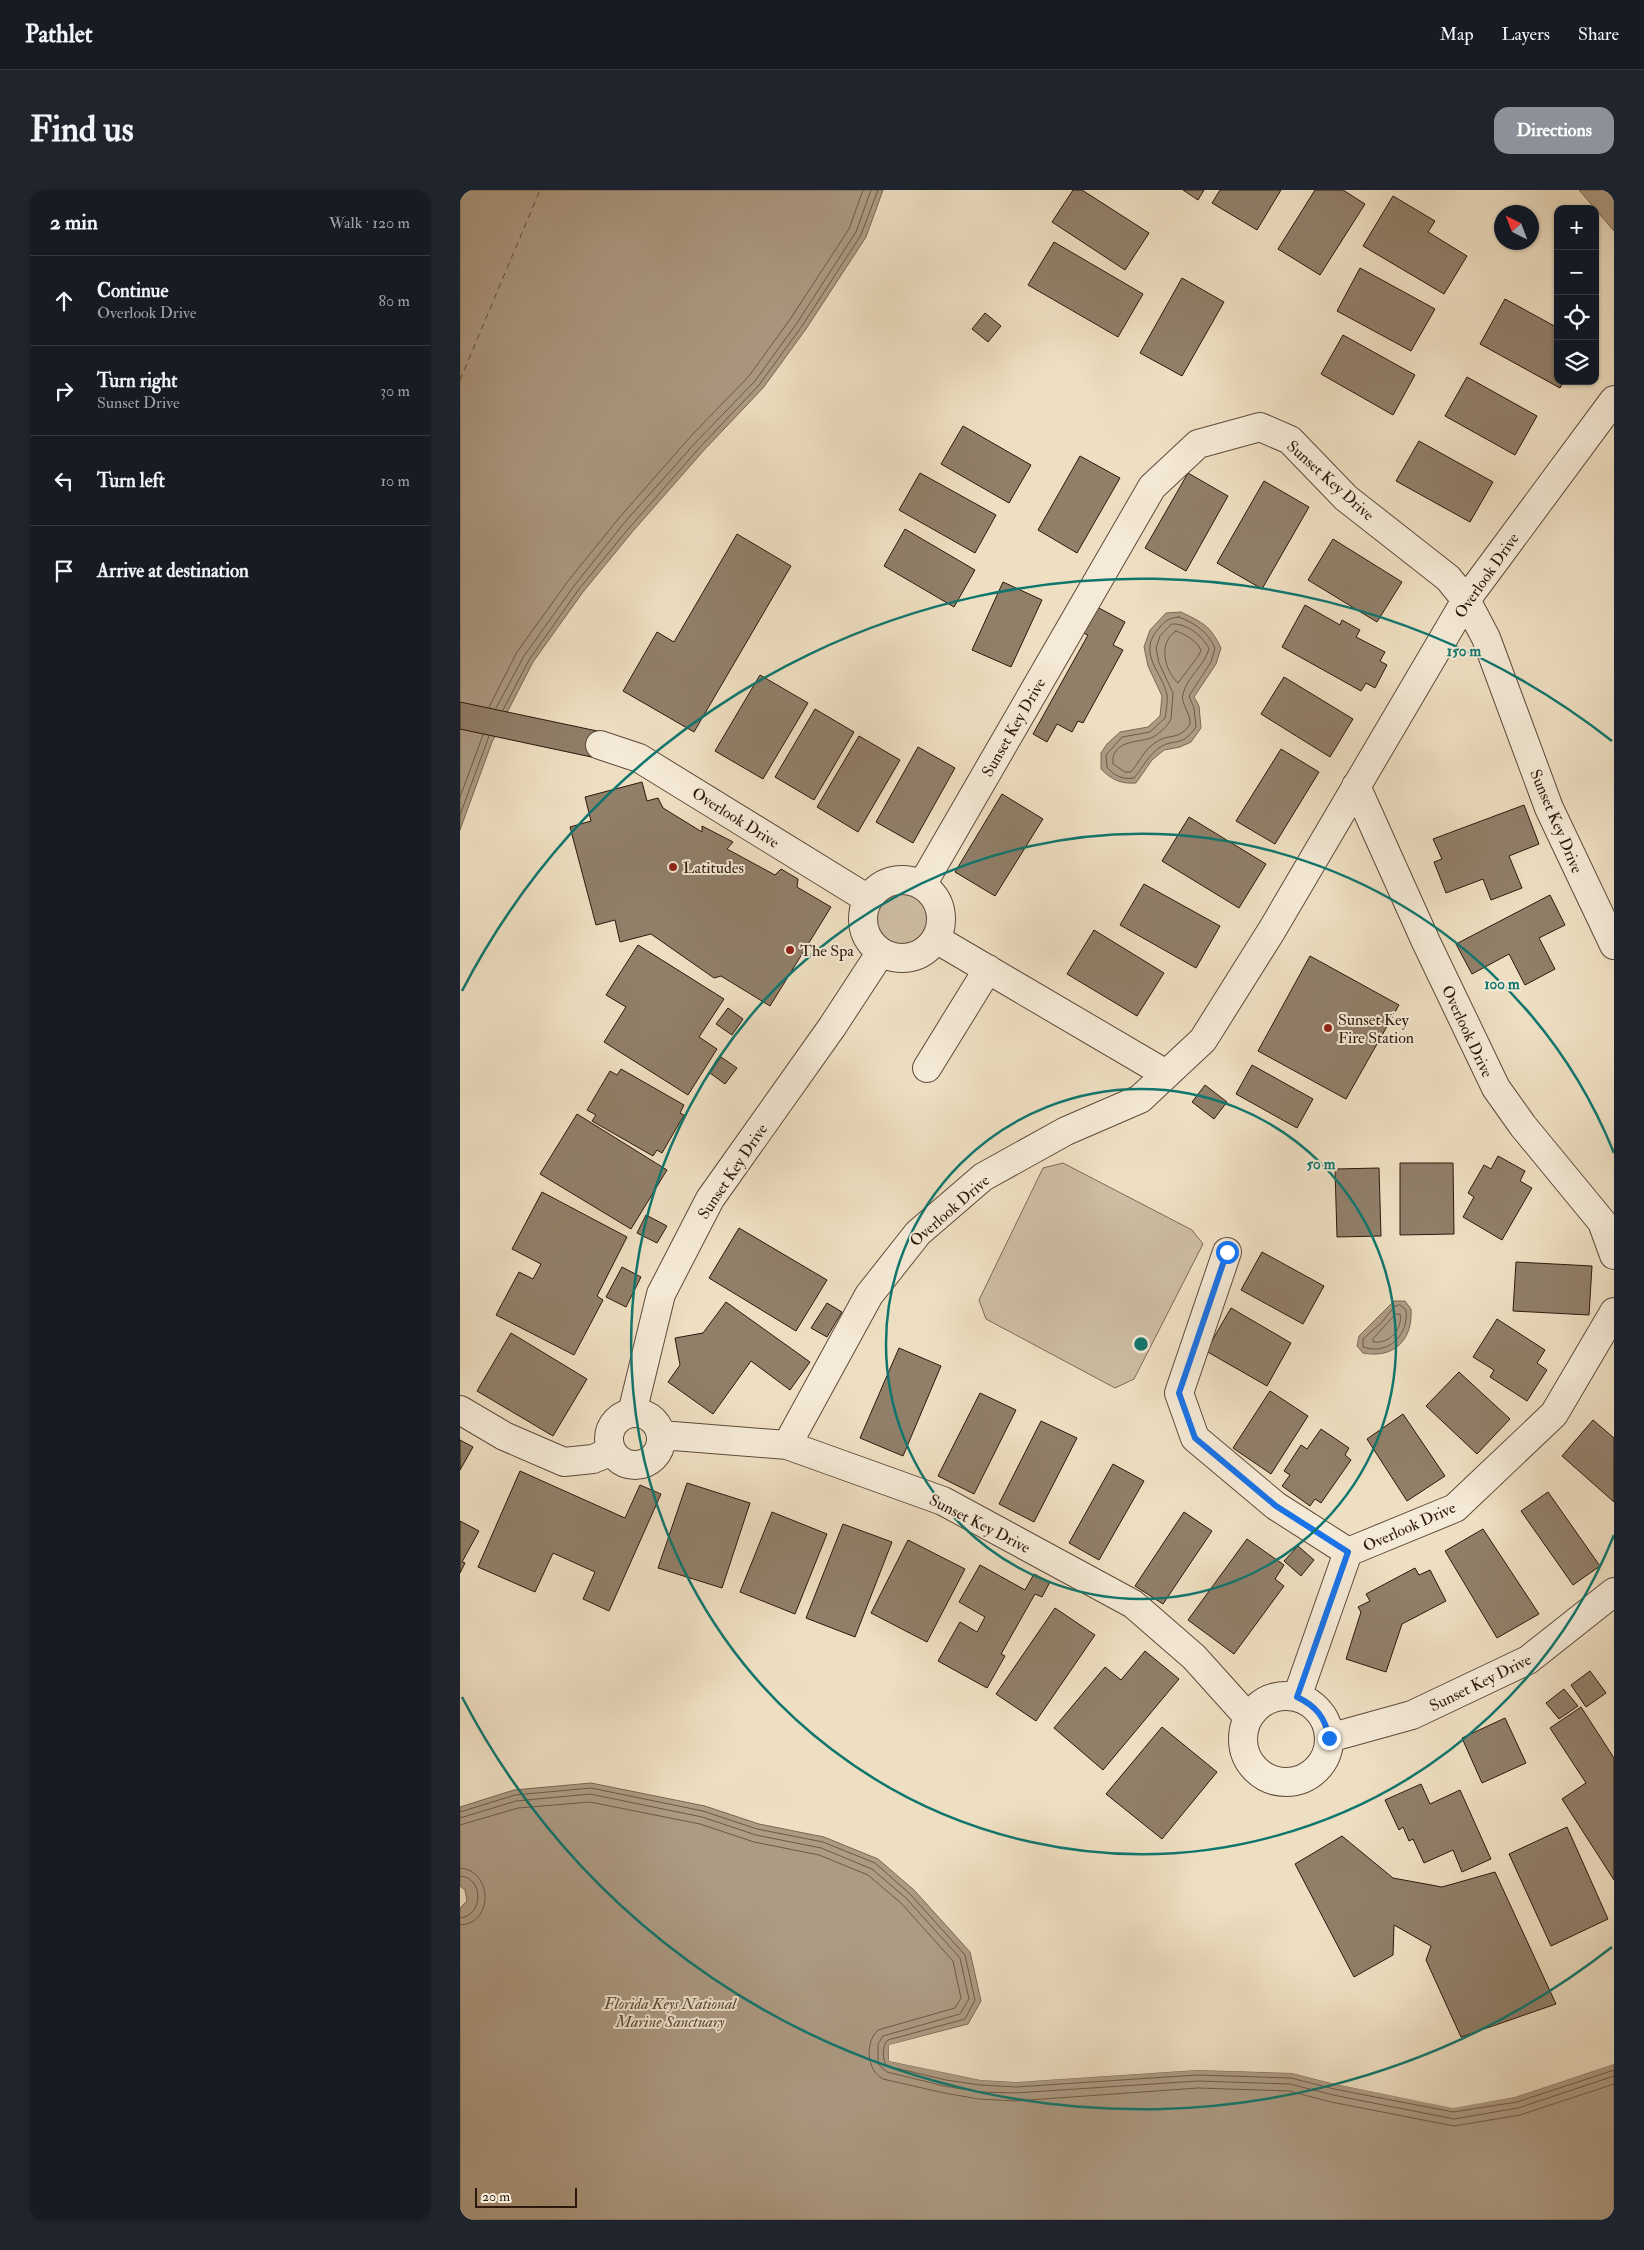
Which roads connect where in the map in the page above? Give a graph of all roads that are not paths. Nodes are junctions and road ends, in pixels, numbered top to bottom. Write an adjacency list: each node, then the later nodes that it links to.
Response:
1 (1614, 400): 2 (lane, Overlook Drive)
2 (1466, 600): 4 (lane, Overlook Drive); 5 (lane, Sunset Key Drive); 8 (lane, Sunset Key Drive)
3 (600, 745): 6 (lane, Overlook Drive)
4 (1356, 786): 12 (lane, Overlook Drive); 14 (lane, Overlook Drive)
5 (922, 885): 6 (lane); 7 (lane)
6 (868, 899): 9 (lane)
7 (936, 939): 9 (lane); 10 (lane)
8 (1614, 945)
9 (881, 952): 17 (lane, Sunset Key Drive)
10 (988, 969): 11 (lane); 12 (lane)
11 (927, 1068)
12 (1166, 1074): 19 (lane, Overlook Drive)
13 (1227, 1252): 21 (lane, Overlook Drive)
14 (1614, 1255)
15 (1614, 1312): 21 (lane, Overlook Drive)
16 (460, 1410): 20 (lane)
17 (632, 1413): 18 (lane); 20 (lane)
18 (661, 1435): 19 (lane, Sunset Key Drive); 20 (lane)
19 (787, 1445): 24 (lane, Sunset Key Drive)
20 (612, 1451)
21 (1348, 1552): 23 (lane)
22 (1614, 1592): 25 (lane, Sunset Key Drive)
23 (1297, 1697): 24 (lane); 25 (lane)
24 (1248, 1717): 25 (lane)
25 (1329, 1738)

